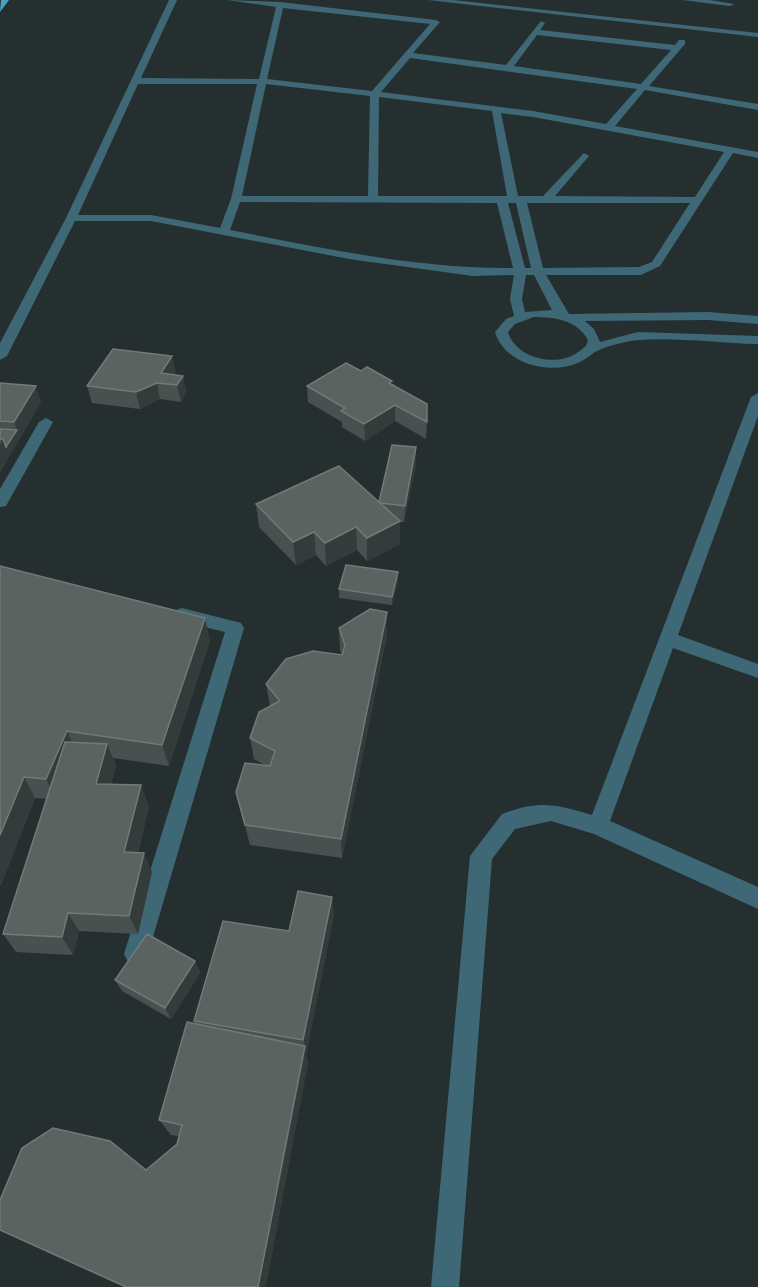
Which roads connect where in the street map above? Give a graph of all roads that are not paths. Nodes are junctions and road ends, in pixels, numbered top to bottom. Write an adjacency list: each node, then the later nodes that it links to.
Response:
1 (5, 0): 9 (main road)
2 (173, 0): 17 (street)
3 (231, 0): 7 (street)
4 (432, 0): 5 (street)
5 (437, 0): 13 (street)
6 (686, 0): 8 (street)
7 (280, 4): 15 (street); 18 (street)
8 (730, 4)
9 (0, 10)
10 (542, 22): 11 (street)
11 (534, 32): 14 (street); 16 (street)
12 (690, 33): 14 (street)
13 (758, 35)
14 (676, 48): 19 (street)
15 (407, 55): 16 (street); 20 (street)
16 (508, 67): 19 (street)
17 (137, 81): 18 (street); 32 (street)
18 (263, 81): 20 (street); 27 (street)
19 (642, 87): 21 (street); 23 (street)
20 (375, 93): 22 (street); 28 (street)
21 (758, 107)
22 (496, 109): 23 (street); 29 (street)
23 (609, 127): 24 (street)
24 (731, 149): 25 (street); 31 (street)
25 (758, 155)
26 (584, 156): 30 (street)
27 (236, 199): 28 (street); 33 (street)
28 (373, 200): 29 (street)
29 (512, 200): 30 (street); 34 (street); 35 (street)
30 (546, 200): 31 (street)
31 (698, 200): 34 (street)
32 (71, 218): 33 (street); 41 (street)
33 (224, 232): 35 (street)
34 (538, 272): 35 (street); 37 (street)
35 (520, 273): 36 (street)
36 (520, 316): 37 (street); 40 (street)
37 (563, 316): 38 (street); 40 (street)
38 (758, 320)
39 (758, 340): 40 (street)
40 (592, 348)
41 (0, 356)
42 (758, 397): 44 (street)
43 (46, 422): 45 (street)
44 (751, 435): 47 (street)
45 (0, 502)
46 (168, 611): 51 (street)
47 (668, 639): 48 (street); 49 (street)
48 (758, 671)
49 (598, 826): 50 (street); 52 (street)
50 (758, 898)
51 (136, 954)
52 (446, 1287)

